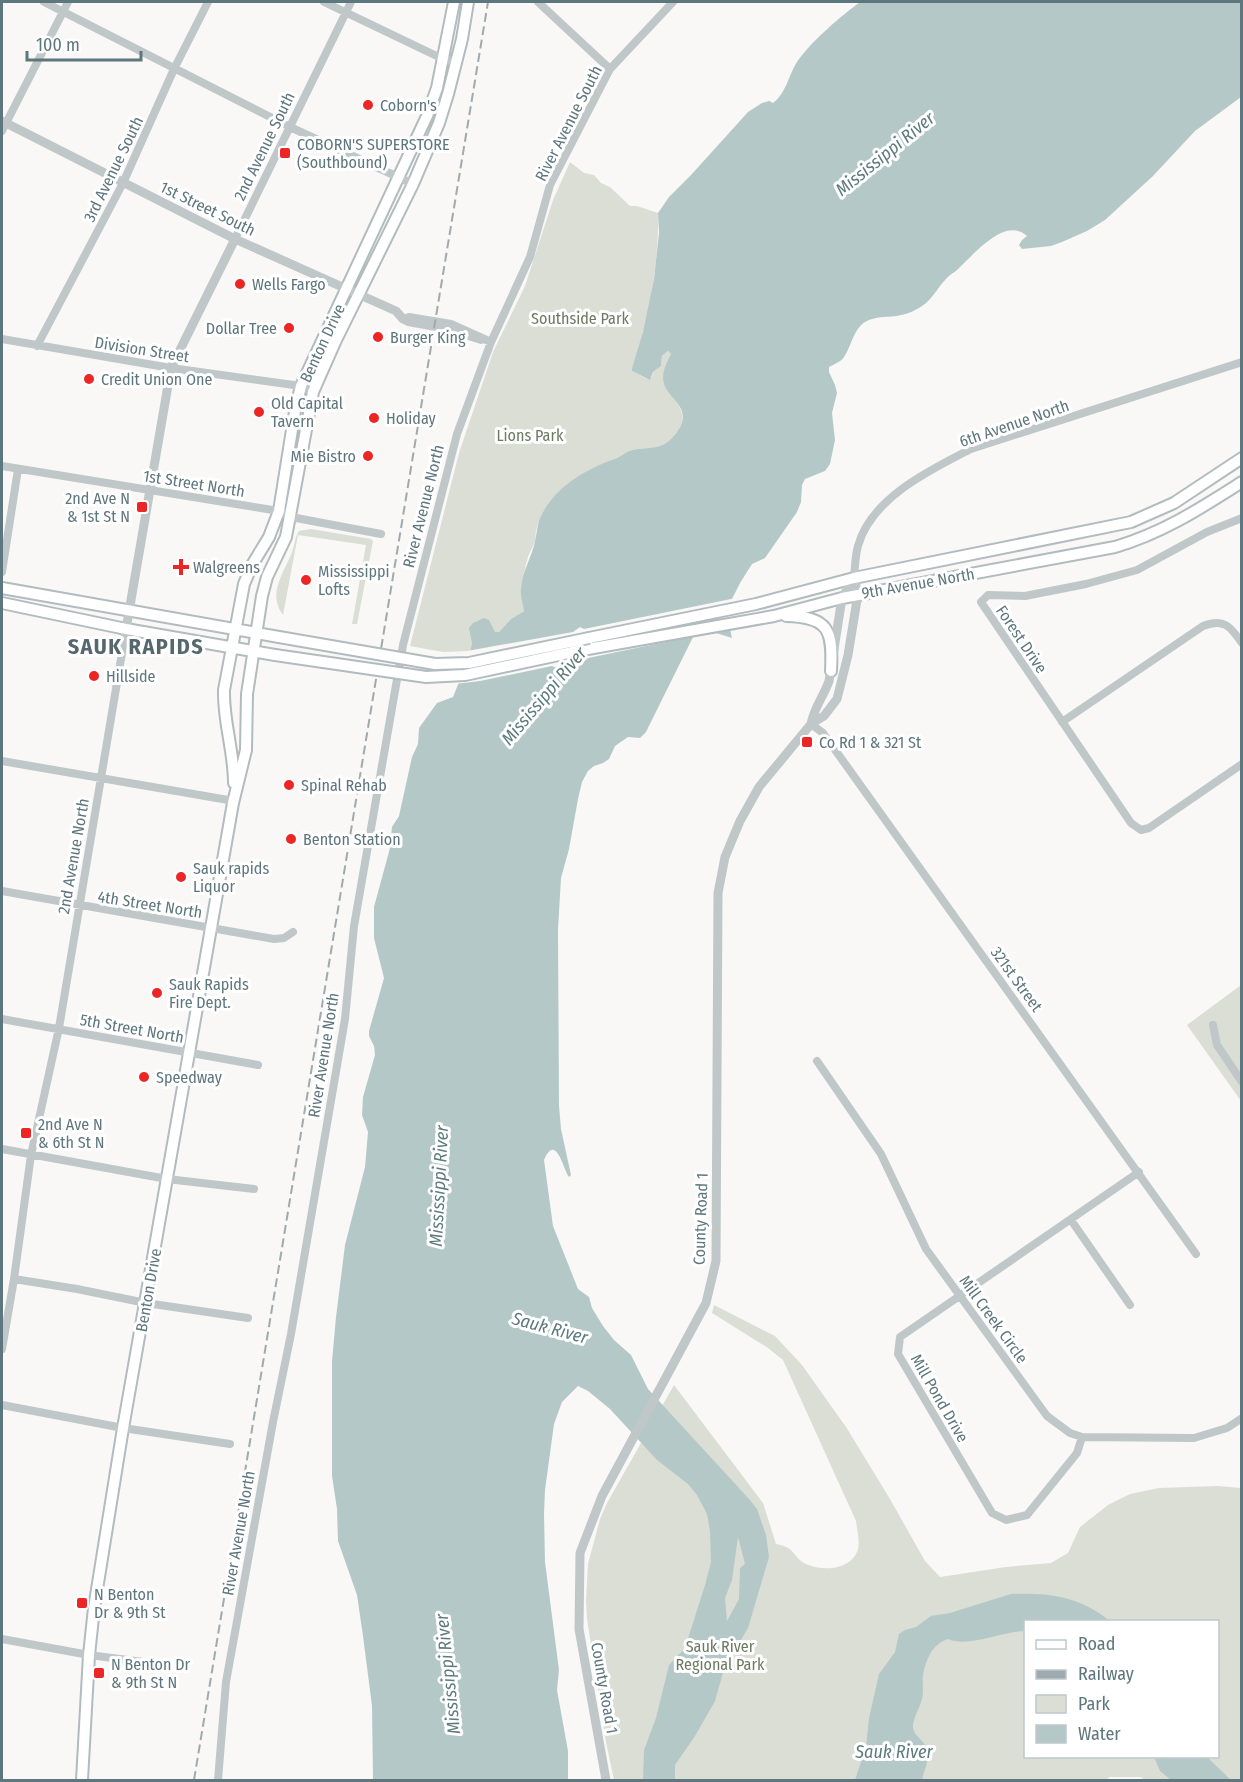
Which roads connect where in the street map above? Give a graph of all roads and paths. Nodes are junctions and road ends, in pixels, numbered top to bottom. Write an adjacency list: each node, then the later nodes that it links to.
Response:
1 (44, 2): 10 (street)
2 (68, 2): 10 (street)
3 (208, 2): 14 (street, 3rd Avenue South)
4 (324, 2): 11 (street)
5 (351, 2): 11 (street, 2nd Avenue South)
6 (454, 2): 12 (main road, Benton Drive)
7 (468, 2): 13 (main road, Benton Drive)
8 (538, 2): 15 (street)
9 (673, 2): 15 (street, River Avenue South)
10 (63, 11): 14 (street); 16 (street)
11 (346, 12): 12 (street); 17 (street, 2nd Avenue South)
12 (443, 59): 13 (street); 18 (main road, Benton Drive)
13 (456, 62): 20 (main road, Benton Drive)
14 (174, 69): 17 (street); 19 (street, 3rd Avenue South)
15 (610, 69): 26 (street, River Avenue South)
16 (3, 125): 19 (street, 1st Street South)
17 (290, 127): 18 (street); 21 (street, 2nd Avenue South)
18 (400, 177): 20 (street); 22 (main road, Benton Drive)
19 (123, 183): 21 (street, 1st Street South); 27 (street, 3rd Avenue South)
20 (413, 184): 23 (main road, Benton Drive)
21 (234, 239): 22 (street, 1st Street South); 29 (street, 2nd Avenue South)
22 (346, 289): 23 (street, 1st Street South); 30 (main road, Benton Drive)
23 (359, 294): 24 (street, 1st Street South); 31 (main road, Benton Drive)
24 (403, 319): 26 (street, 1st Street South)
25 (2, 339): 27 (street, Division Street)
26 (491, 342): 95 (street, River Avenue North)
27 (37, 346): 29 (street, Division Street)
28 (1242, 362): 42 (street, 6th Avenue North)
29 (171, 368): 30 (street, Division Street); 36 (street, 2nd Avenue North)
30 (301, 386): 31 (street, Division Street); 37 (main road, Benton Drive)
31 (313, 392): 38 (main road, Benton Drive)
32 (1242, 458): 42 (main road, 9th Avenue North)
33 (2, 466): 34 (street, 1st Street North)
34 (18, 469): 36 (street, 1st Street North); 41 (street)
35 (1242, 482): 44 (main road, 9th Avenue North)
36 (150, 489): 37 (street, 1st Street North); 47 (street, 2nd Avenue North)
37 (279, 511): 38 (street, 1st Street North); 50 (main road, Benton Drive)
38 (291, 517): 40 (street, 1st Street North); 51 (main road, Benton Drive)
39 (1242, 518): 56 (street, Forest Drive)
40 (381, 534)
41 (2, 572)
42 (854, 578): 44 (street); 45 (street); 51 (main road, 9th Avenue North, bridge)
43 (2, 588): 47 (main road, 9th Avenue North)
44 (858, 594): 45 (main road, 9th Avenue North); 57 (street, County Road 1)
45 (842, 597): 48 (main road, 9th Avenue North); 55 (street, County Road 1)
46 (2, 603): 49 (main road, 9th Avenue North)
47 (128, 612): 49 (street, 2nd Avenue North); 50 (main road, 9th Avenue North)
48 (774, 616): 54 (main road, 9th Avenue North, bridge); 55 (main road)
49 (126, 629): 53 (main road, 9th Avenue North); 60 (street, 2nd Avenue North)
50 (236, 630): 51 (main road, 9th Avenue North); 53 (main road, Benton Drive)
51 (256, 633): 54 (main road, Benton Drive)
52 (1242, 642): 56 (street)
53 (232, 648): 54 (main road, 9th Avenue North); 61 (main road, Benton Drive)
54 (255, 652): 61 (main road, Benton Drive)
55 (831, 671): 57 (street, County Road 1)
56 (1062, 722): 59 (street, Forest Drive)
57 (811, 724): 75 (street, 321st Street); 96 (street, County Road 1)
58 (2, 761): 60 (street)
59 (1242, 764)
60 (102, 777): 61 (street); 63 (street, 2nd Avenue North)
61 (234, 801): 64 (main road, Benton Drive)
62 (2, 891): 63 (street, 4th Street North)
63 (79, 906): 64 (street, 4th Street North); 68 (street, 2nd Avenue North)
64 (212, 928): 65 (street, 4th Street North); 69 (main road, Benton Drive)
65 (293, 932)
66 (2, 1019): 68 (street, 5th Street North)
67 (1213, 1025): 72 (street)
68 (59, 1028): 69 (street, 5th Street North); 74 (street, 2nd Avenue North)
69 (191, 1052): 71 (street, 5th Street North); 76 (main road, Benton Drive)
70 (817, 1061): 81 (street, Mill Creek Circle)
71 (258, 1065)
72 (1242, 1082)
73 (2, 1149): 74 (street)
74 (31, 1155): 76 (street); 80 (street, 2nd Avenue North)
75 (1139, 1172): 78 (street, Mill Pond Drive); 79 (street, 321st Street)
76 (167, 1179): 77 (street); 82 (main road, Benton Drive)
77 (254, 1189)
78 (1071, 1220): 81 (street, Mill Pond Drive); 83 (street)
79 (1196, 1254)
80 (14, 1279): 82 (street); 85 (street, 2nd Avenue North)
81 (961, 1295): 89 (street, Mill Creek Circle); 89 (street, Mill Pond Drive)
82 (146, 1303): 84 (street); 88 (main road, Benton Drive)
83 (1130, 1305)
84 (248, 1318)
85 (2, 1349)
86 (2, 1405): 88 (street)
87 (1242, 1418): 89 (street, Mill Creek Circle)
88 (123, 1428): 90 (street); 92 (main road, Benton Drive)
89 (1082, 1437)
90 (230, 1444)
91 (2, 1639): 92 (street)
92 (89, 1655): 93 (street); 94 (main road, Benton Drive)
93 (151, 1664)
94 (82, 1780)
95 (218, 1780)
96 (606, 1780)

